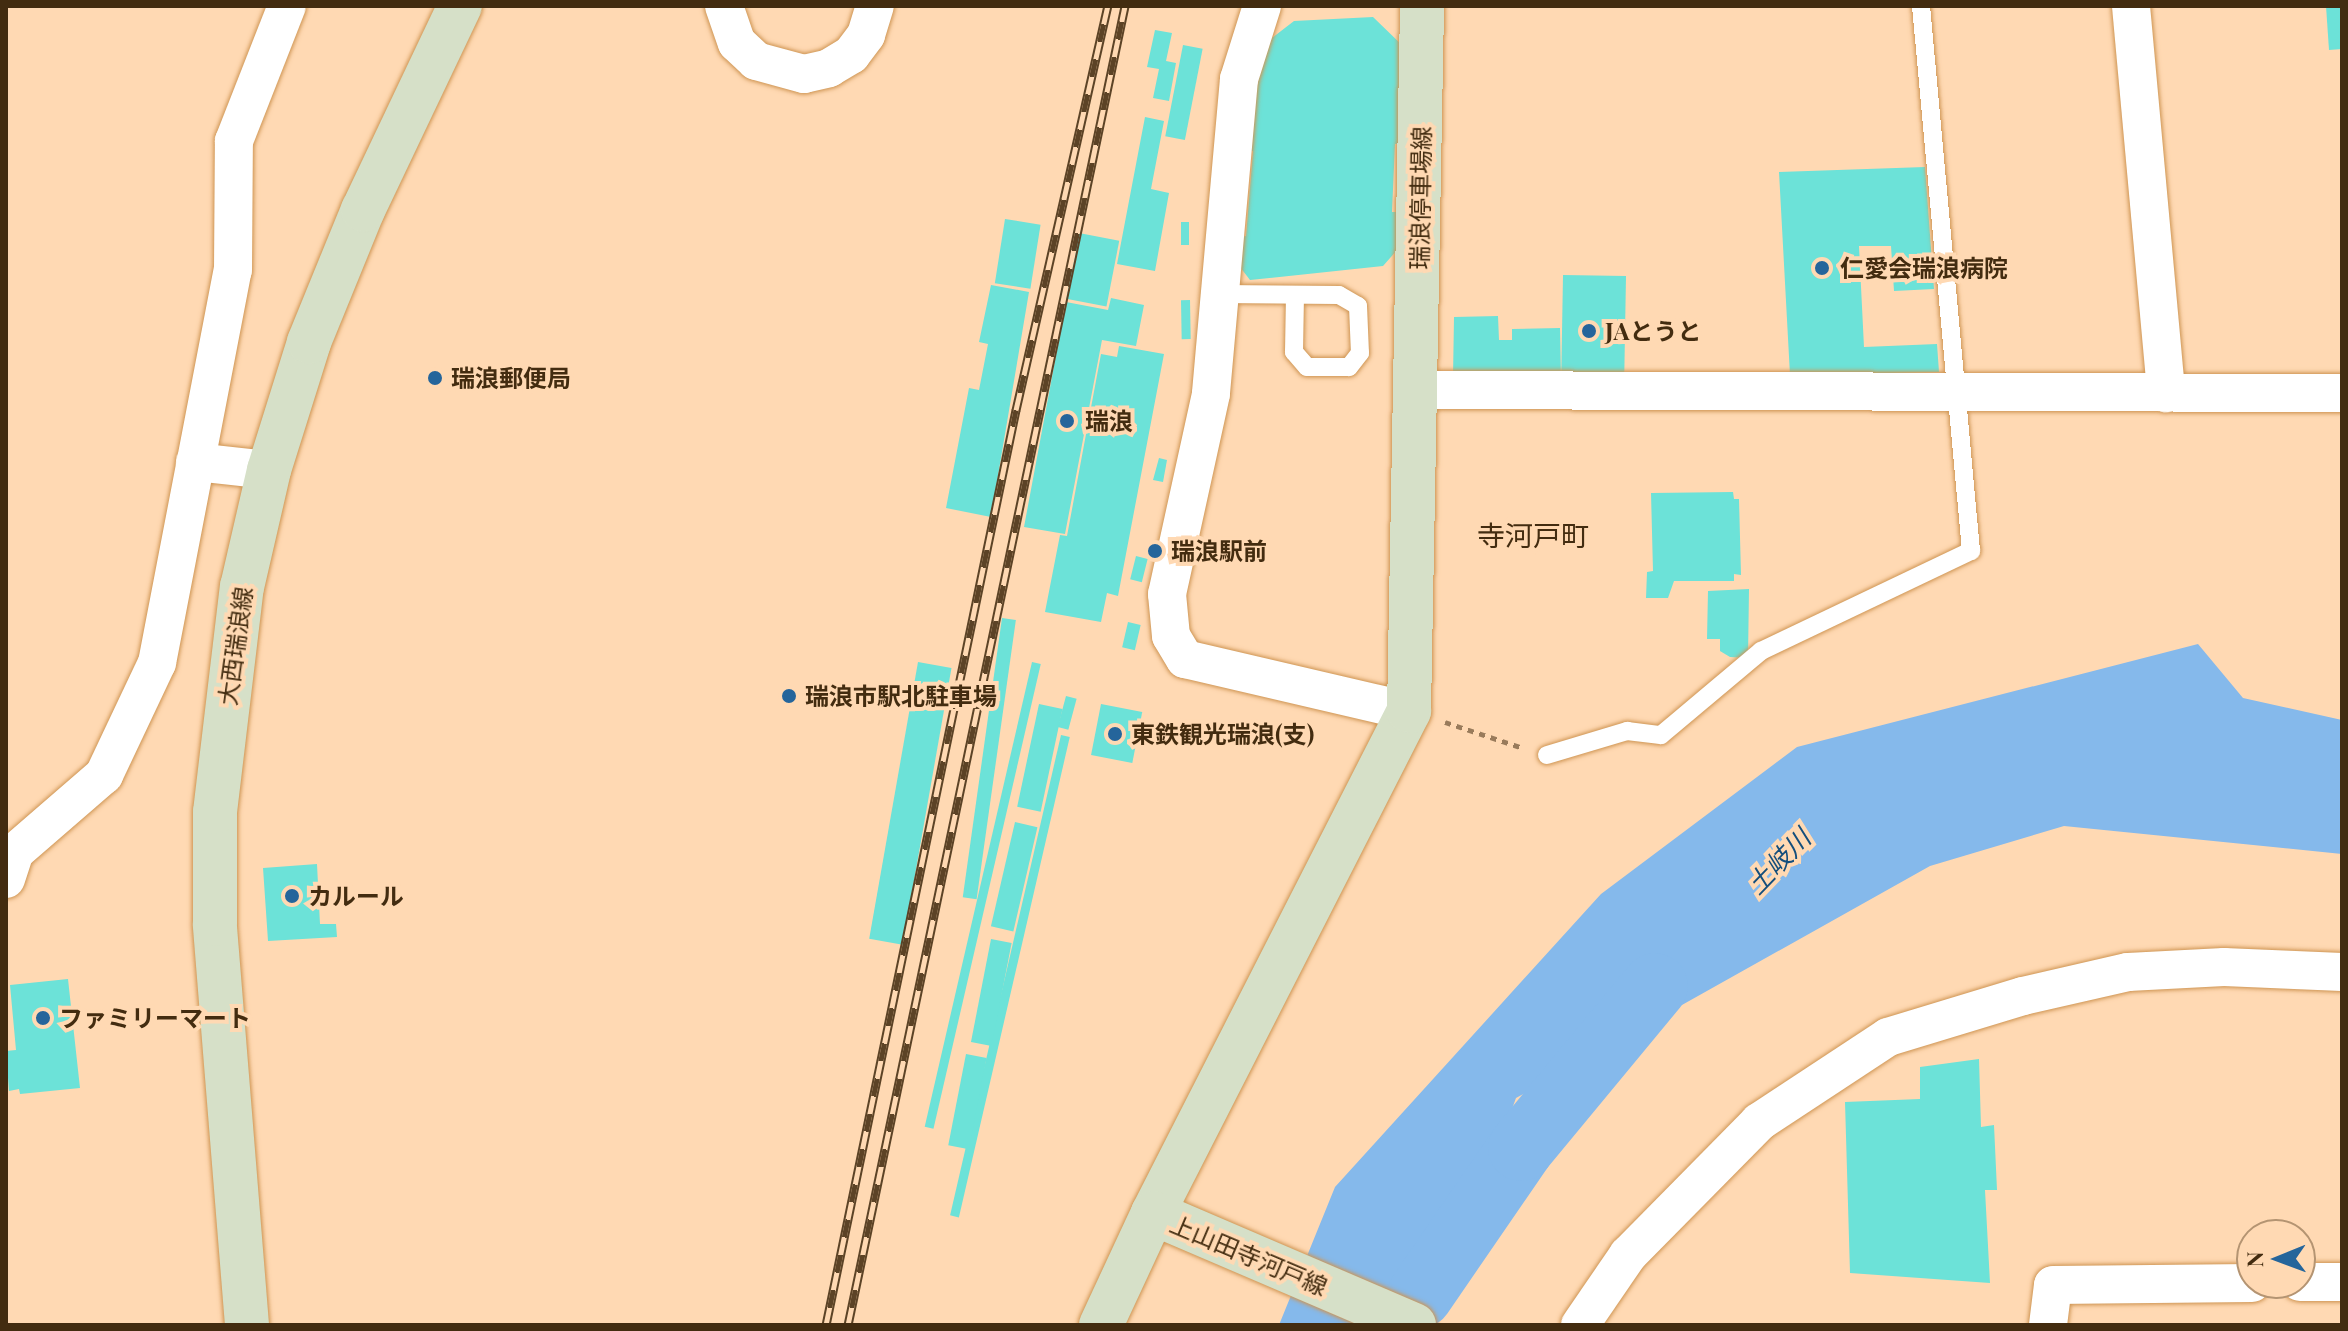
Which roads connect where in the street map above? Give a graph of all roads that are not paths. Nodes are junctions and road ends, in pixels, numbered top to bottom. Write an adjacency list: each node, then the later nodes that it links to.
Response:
1 (287, 6): 15 (street)
2 (460, 6): 16 (main road, 大西瑞浪線)
3 (724, 6): 8 (street)
4 (1262, 6): 9 (street)
5 (1422, 6): 11 (main road, 瑞浪停車場線)
6 (1921, 6): 12 (lane)
7 (2131, 6): 13 (street)
8 (876, 8)
9 (1219, 294): 10 (lane); 17 (street)
10 (1295, 295): 10 (lane)
11 (1418, 390): 12 (street); 17 (main road, 瑞浪停車場線)
12 (1956, 392): 13 (street); 18 (lane)
13 (2166, 393): 14 (street)
14 (2342, 393)
15 (195, 462): 16 (street); 19 (street)
16 (269, 470): 25 (main road, 大西瑞浪線)
17 (1409, 711): 21 (main road)
18 (1547, 755)
19 (6, 879)
20 (2342, 972): 28 (street)
21 (1153, 1213): 26 (main road, 上山田寺河戸線); 27 (main road, 上山田寺河戸線)
22 (2316, 1282): 23 (street)
23 (2342, 1282)
24 (2236, 1283): 29 (street)
25 (247, 1325)
26 (1101, 1325)
27 (1414, 1325)
28 (1580, 1325)
29 (2048, 1325)

